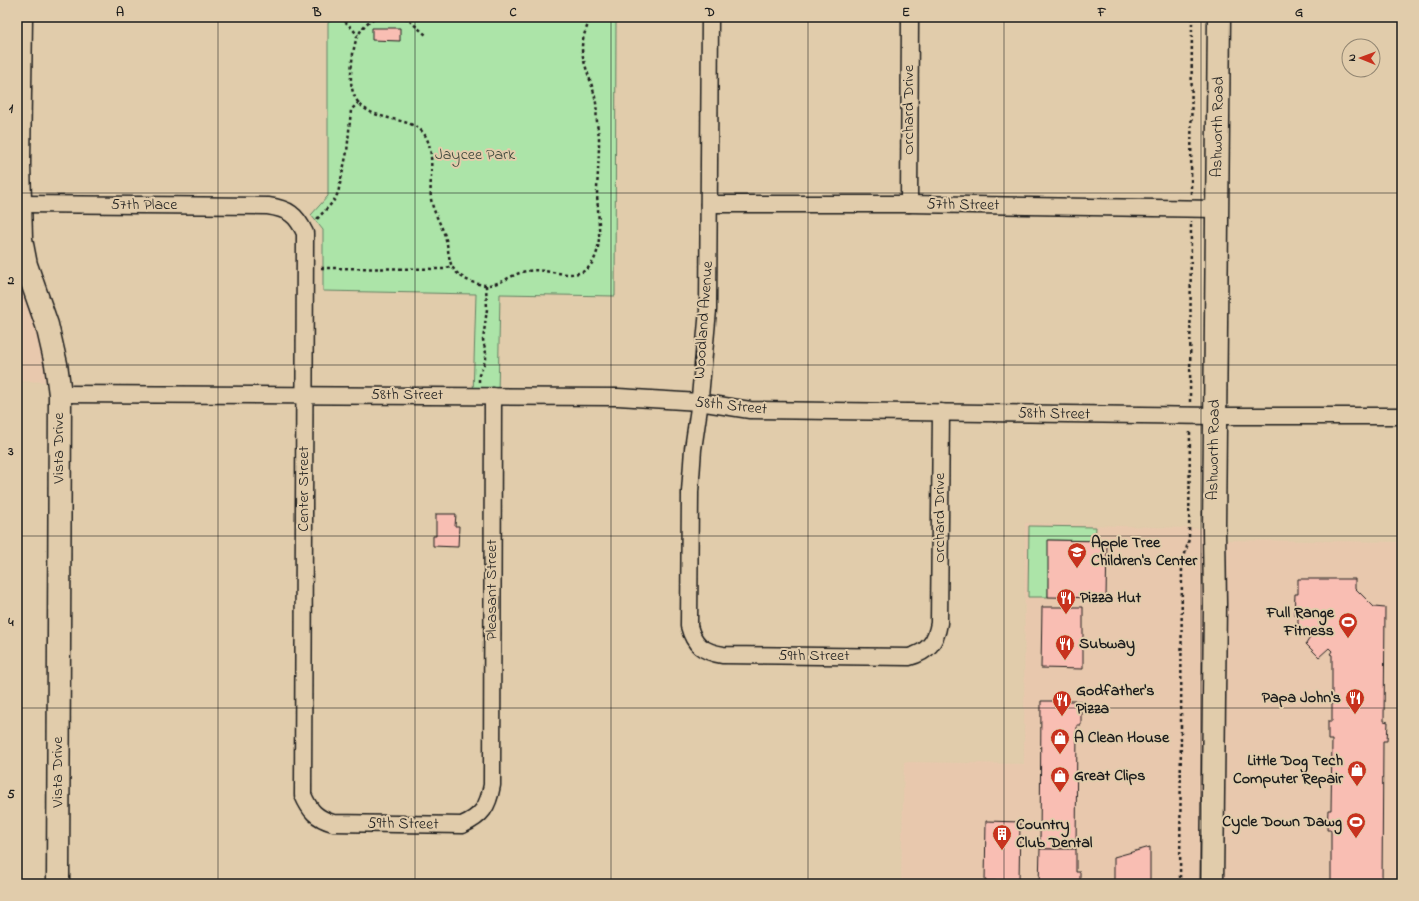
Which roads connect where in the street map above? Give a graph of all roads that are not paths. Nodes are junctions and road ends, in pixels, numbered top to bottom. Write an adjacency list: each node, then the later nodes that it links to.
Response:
1 (21, 17): 5 (street, Vista Drive)
2 (710, 17): 6 (street, Woodland Avenue)
3 (910, 17): 7 (street, Orchard Drive)
4 (1219, 17): 9 (street, Ashworth Road)
5 (20, 204): 8 (street, 57th Place); 10 (street, Vista Drive)
6 (709, 204): 7 (street, 57th Street); 13 (street, Woodland Avenue)
7 (909, 204): 9 (street, 57th Street)
8 (268, 206): 11 (street, Center Street)
9 (1217, 209): 15 (street, Ashworth Road)
10 (60, 394): 11 (street, 58th Street); 21 (street, Vista Drive)
11 (305, 395): 12 (street, 58th Street); 20 (street, Center Street)
12 (485, 396): 13 (street, 58th Street); 19 (street, Pleasant Street)
13 (698, 402): 14 (street, 58th Street); 17 (street, Woodland Avenue)
14 (941, 412): 15 (street, 58th Street); 18 (street, Orchard Drive)
15 (1215, 416): 16 (street, 58th Street); 22 (street, Ashworth Road)
16 (1402, 416)
17 (689, 622): 18 (street, 59th Street)
18 (939, 623)
19 (492, 785): 20 (street, 59th Street)
20 (303, 795)
21 (58, 884)
22 (1212, 884)

